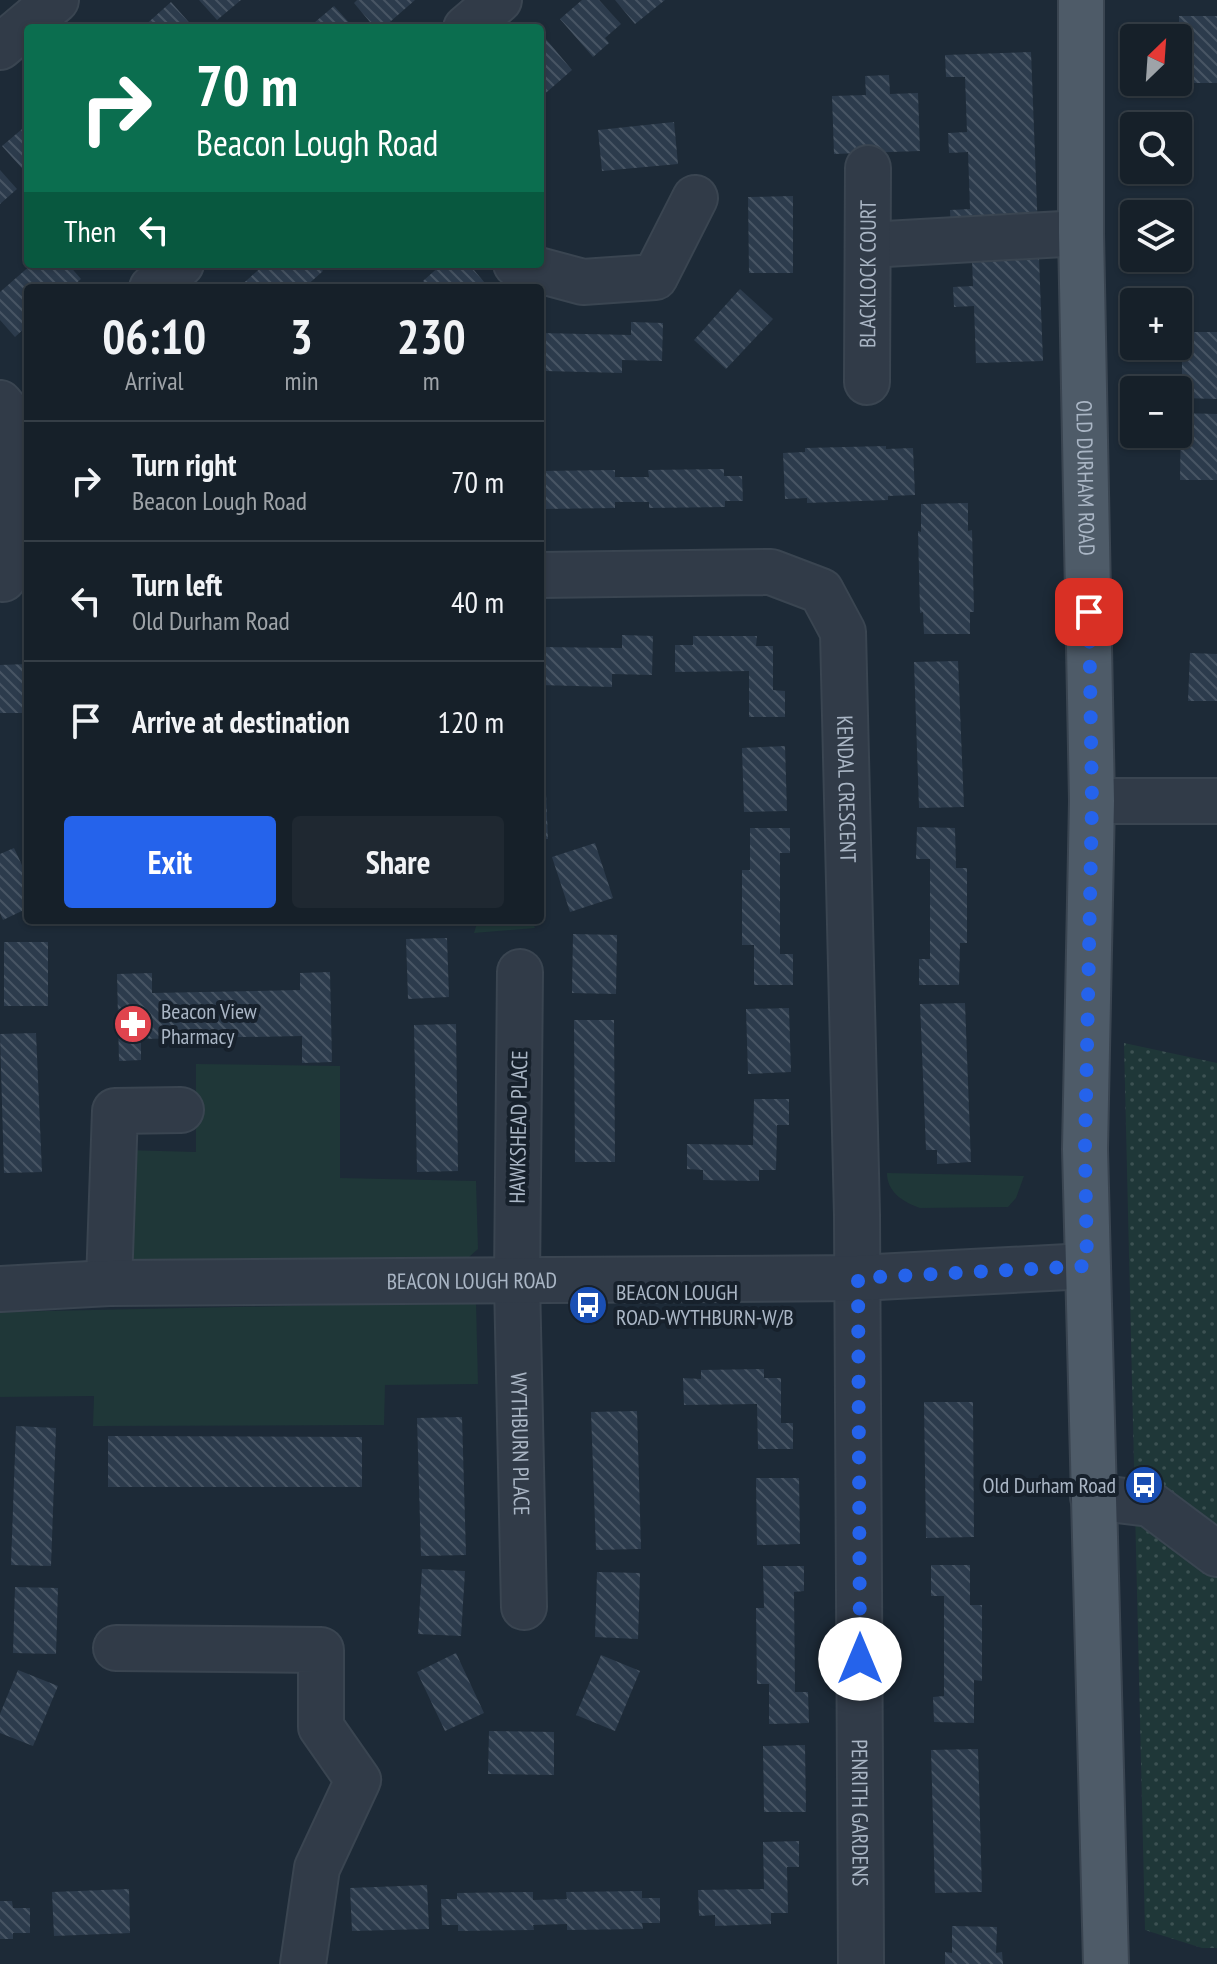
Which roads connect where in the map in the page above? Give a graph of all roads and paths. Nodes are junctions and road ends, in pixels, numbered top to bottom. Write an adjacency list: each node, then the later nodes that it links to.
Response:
1 (56, 0): 4 (street)
2 (499, 0): 5 (street)
3 (1081, 0): 10 (main road, OLD DURHAM ROAD)
4 (27, 24)
5 (471, 24)
6 (24, 27): 7 (street)
7 (0, 47)
8 (868, 168): 11 (street, BLACKLOCK COURT)
9 (695, 198): 13 (street)
10 (1081, 233): 11 (street); 19 (main road, OLD DURHAM ROAD)
11 (868, 245): 15 (street, BLACKLOCK COURT)
12 (176, 268): 14 (street)
13 (531, 268)
14 (157, 284)
15 (867, 382)
16 (11, 401): 18 (street)
17 (544, 575): 24 (street, KENDAL CRESCENT)
18 (10, 580)
19 (1092, 801): 20 (street); 23 (main road, OLD DURHAM ROAD)
20 (1217, 801)
21 (520, 972): 25 (street, HAWKSHEAD PLACE)
22 (181, 1110): 26 (street)
23 (1087, 1266): 24 (street, BEACON LOUGH ROAD); 28 (main road, OLD DURHAM ROAD)
24 (858, 1278): 25 (street, BEACON LOUGH ROAD); 33 (street, PENRITH GARDENS)
25 (517, 1281): 26 (street, BEACON LOUGH ROAD); 30 (street, WYTHBURN PLACE)
26 (109, 1283): 27 (street, BEACON LOUGH ROAD)
27 (0, 1289)
28 (1093, 1497): 29 (street); 34 (main road, OLD DURHAM ROAD)
29 (1217, 1554)
30 (524, 1607)
31 (116, 1648): 32 (street)
32 (303, 1964)
33 (861, 1964)
34 (1106, 1964)

